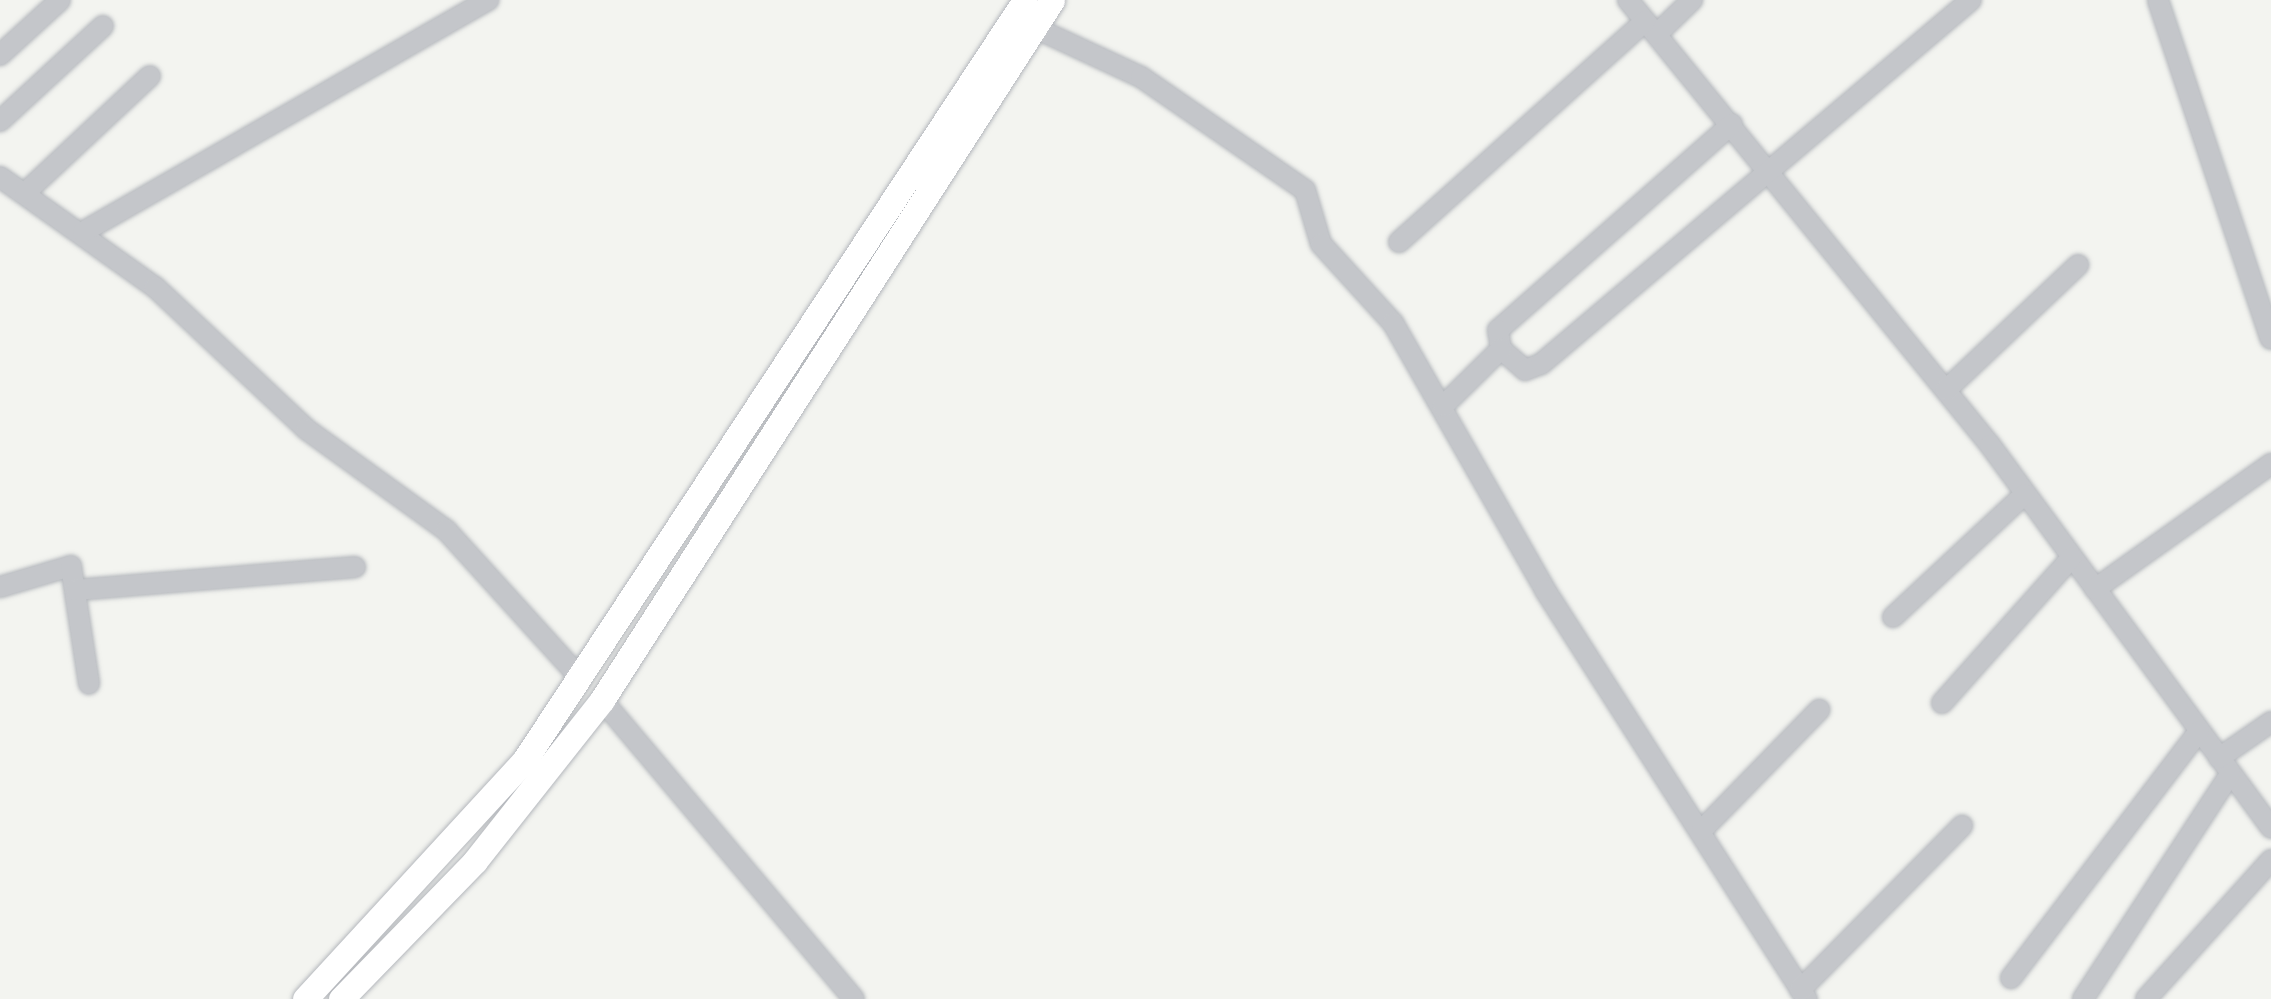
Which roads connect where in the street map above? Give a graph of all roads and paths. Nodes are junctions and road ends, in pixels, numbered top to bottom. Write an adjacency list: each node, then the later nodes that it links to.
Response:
1 (60, 0): 11 (street)
2 (488, 0): 18 (street)
3 (1052, 0): 8 (main road)
4 (1628, 0): 10 (street)
5 (1692, 0): 10 (street)
6 (1970, 0): 15 (street)
7 (2158, 0): 21 (street)
8 (1028, 13): 24 (street); 25 (main road); 26 (main road)
9 (102, 26): 13 (street)
10 (1651, 28): 14 (street); 19 (street)
11 (0, 56)
12 (150, 76): 17 (street)
13 (0, 122)
14 (1732, 124): 15 (street); 22 (street)
15 (1772, 170): 22 (street); 23 (street)
16 (0, 177): 17 (street)
17 (25, 193): 18 (street)
18 (83, 232): 35 (street)
19 (1399, 242)
20 (2078, 265): 23 (street)
21 (2271, 339)
22 (1500, 349): 24 (street)
23 (1946, 390): 28 (street)
24 (1442, 406): 45 (street)
25 (734, 444): 26 (main road); 35 (main road)
26 (758, 459): 37 (main road)
27 (2271, 464): 32 (street)
28 (2025, 494): 29 (street); 34 (street)
29 (2072, 556): 32 (street); 38 (street)
30 (356, 567): 33 (street)
31 (0, 587): 33 (street)
32 (2096, 589): 41 (street)
33 (76, 590): 36 (street)
34 (1893, 618)
35 (582, 680): 49 (main road)
36 (89, 684)
37 (602, 700): 50 (main road); 51 (street)
38 (1942, 703)
39 (1819, 710): 45 (street)
40 (2271, 722): 42 (street)
41 (2199, 731): 42 (street); 47 (street)
42 (2224, 766): 44 (street); 52 (street)
43 (1962, 826): 48 (street)
44 (2271, 828)
45 (1702, 830): 48 (street)
46 (2271, 860): 53 (street)
47 (2011, 978)
48 (1803, 994)
49 (305, 999)
50 (341, 999)
51 (854, 999)
52 (2082, 999)
53 (2146, 999)

